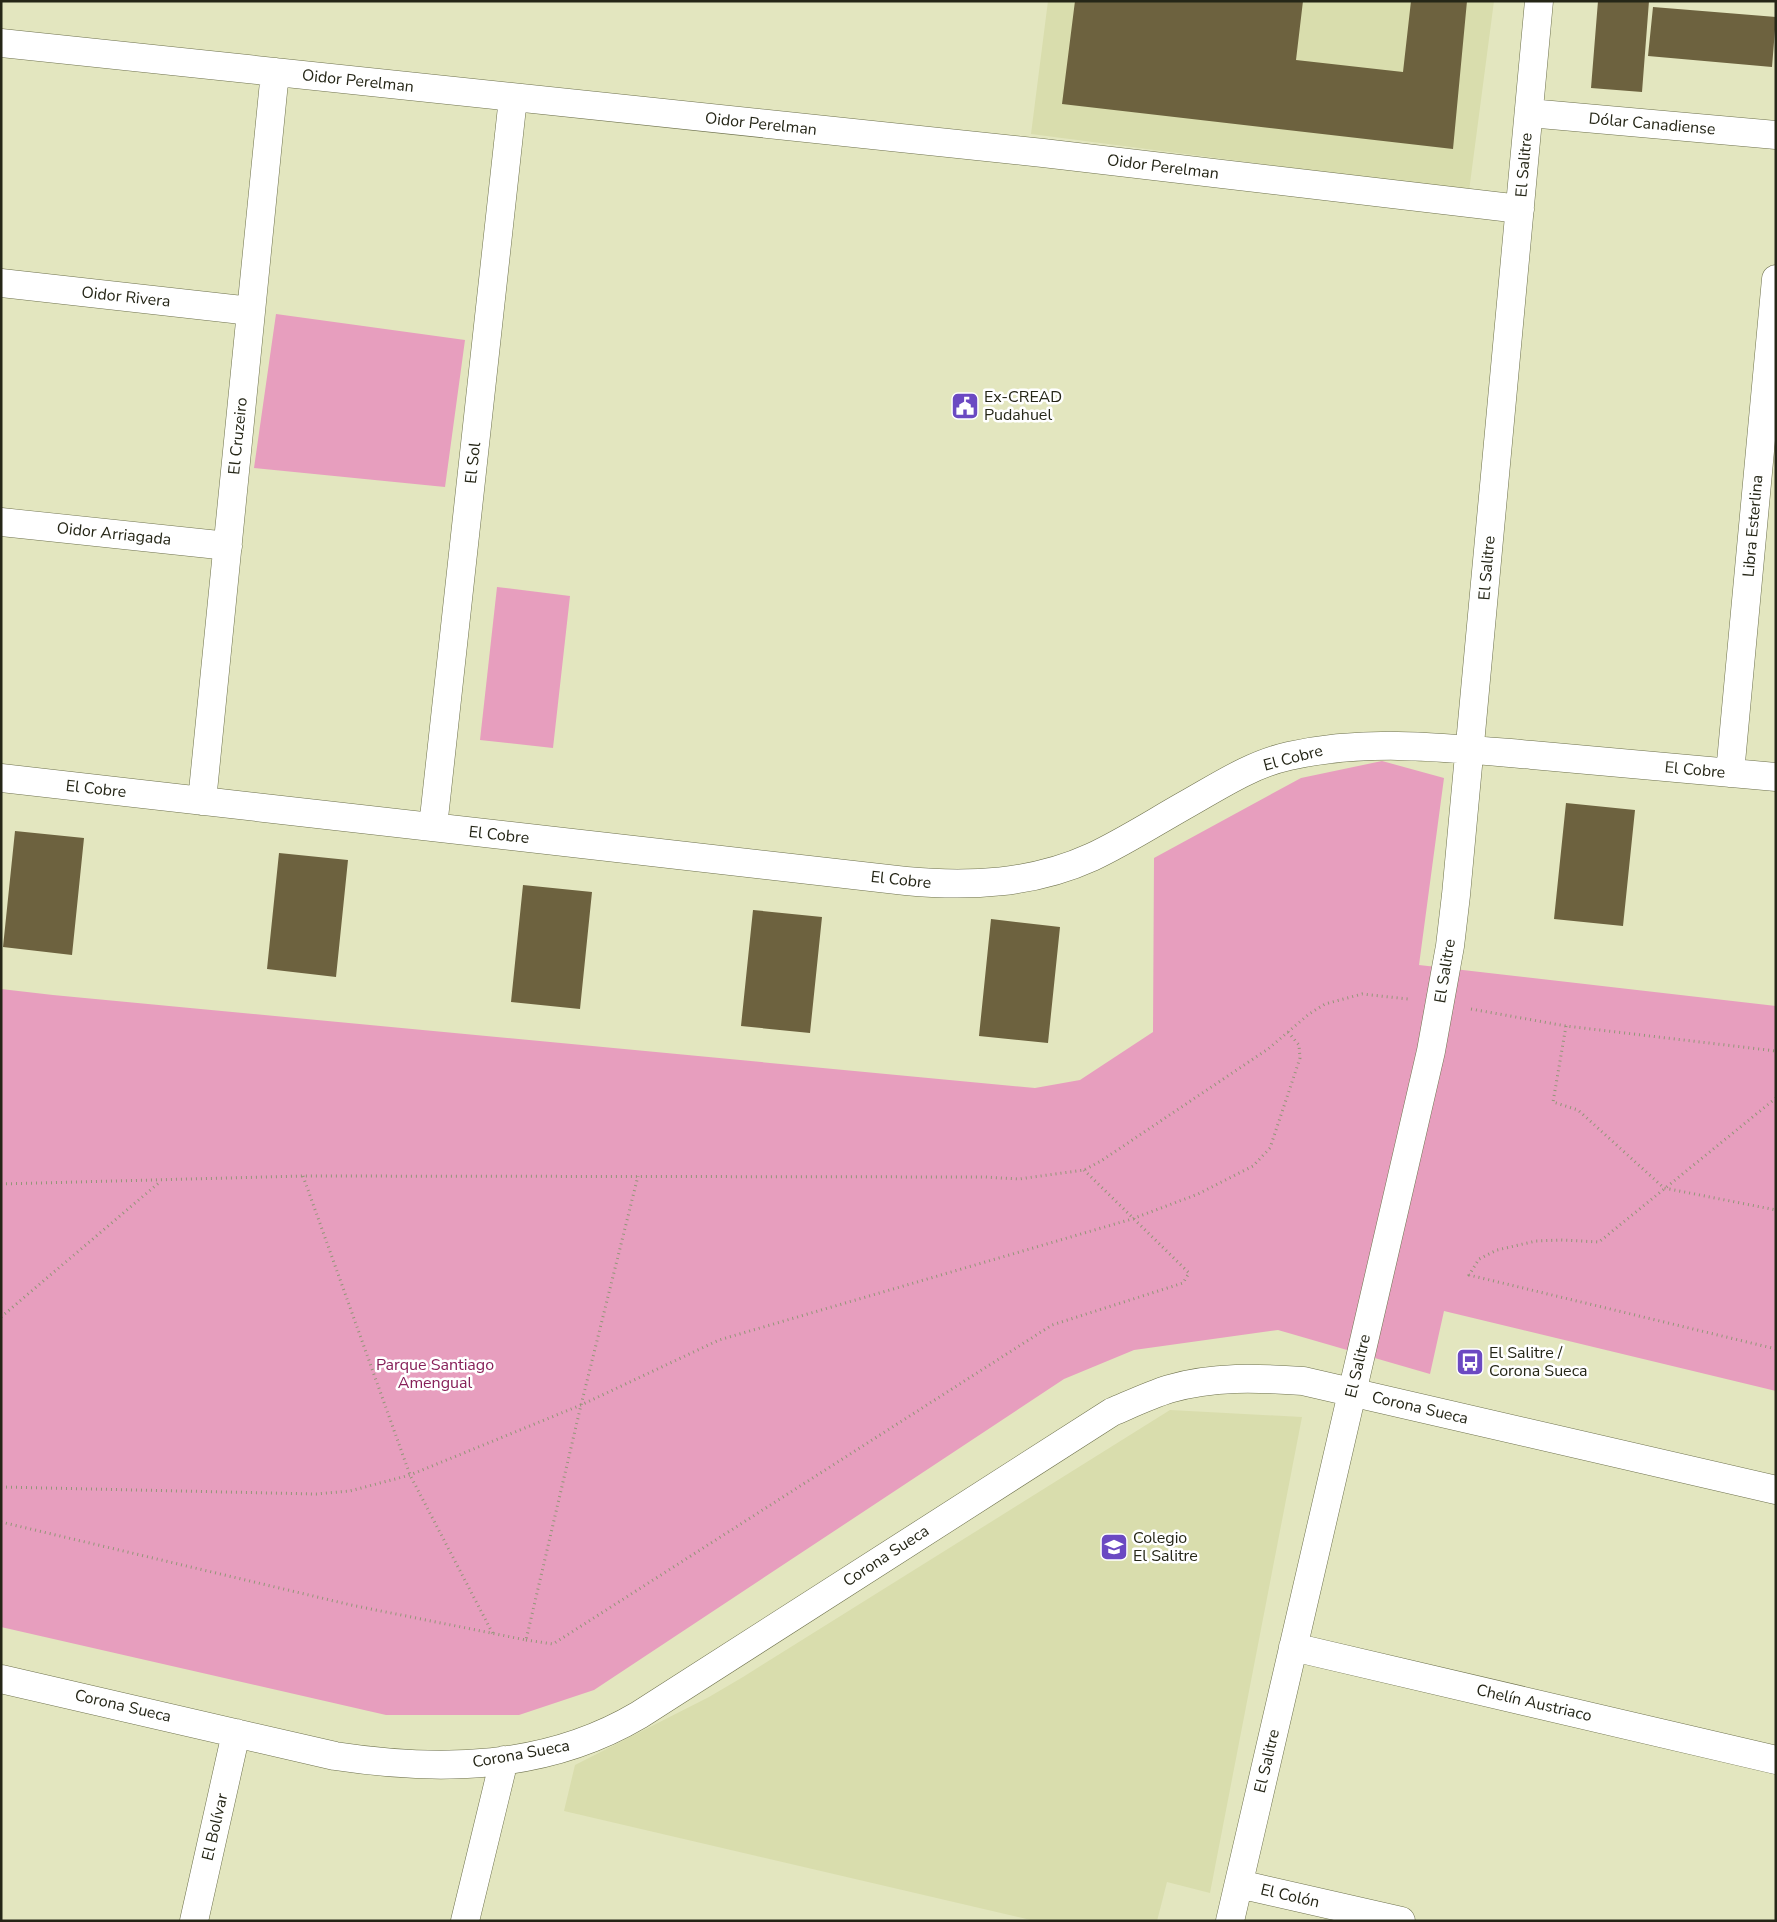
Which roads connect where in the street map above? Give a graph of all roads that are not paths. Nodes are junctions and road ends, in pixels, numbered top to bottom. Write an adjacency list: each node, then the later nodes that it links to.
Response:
1 (1539, 1): 5 (street, El Salitre)
2 (1, 43): 3 (street, Oidor Perelman)
3 (275, 72): 4 (street, Oidor Perelman); 10 (street, El Cruzeiro)
4 (513, 98): 7 (street, Oidor Perelman); 18 (street, El Sol)
5 (1529, 113): 6 (street, Dólar Canadiense); 7 (street, El Salitre)
6 (1776, 135)
7 (1520, 209): 13 (street, El Salitre)
8 (1776, 279): 14 (street, Libra Esterlina)
9 (1, 283): 10 (street, Oidor Rivera)
10 (251, 311): 12 (street, El Cruzeiro)
11 (1, 522): 12 (street, Oidor Arriagada)
12 (228, 546): 17 (street, El Cruzeiro)
13 (1470, 749): 14 (street, El Cobre); 18 (street, El Cobre); 19 (street, El Salitre)
14 (1730, 773): 15 (street, El Cobre)
15 (1776, 777)
16 (1, 778): 17 (street, El Cobre)
17 (202, 800): 18 (street, El Cobre)
18 (433, 827)
19 (1352, 1392): 20 (street, Corona Sueca); 21 (street, El Salitre); 24 (street, Corona Sueca)
20 (1776, 1490)
21 (1293, 1647): 25 (street, Chelín Austriaco); 26 (street, El Salitre)
22 (3, 1687): 23 (street, Corona Sueca)
23 (236, 1732): 24 (street, Corona Sueca); 27 (street, El Bolívar)
24 (504, 1760): 28 (street)
25 (1776, 1760)
26 (1239, 1884): 29 (street, El Salitre); 30 (street, El Colón)
27 (194, 1921)
28 (465, 1921)
29 (1230, 1921)
30 (1400, 1921)

